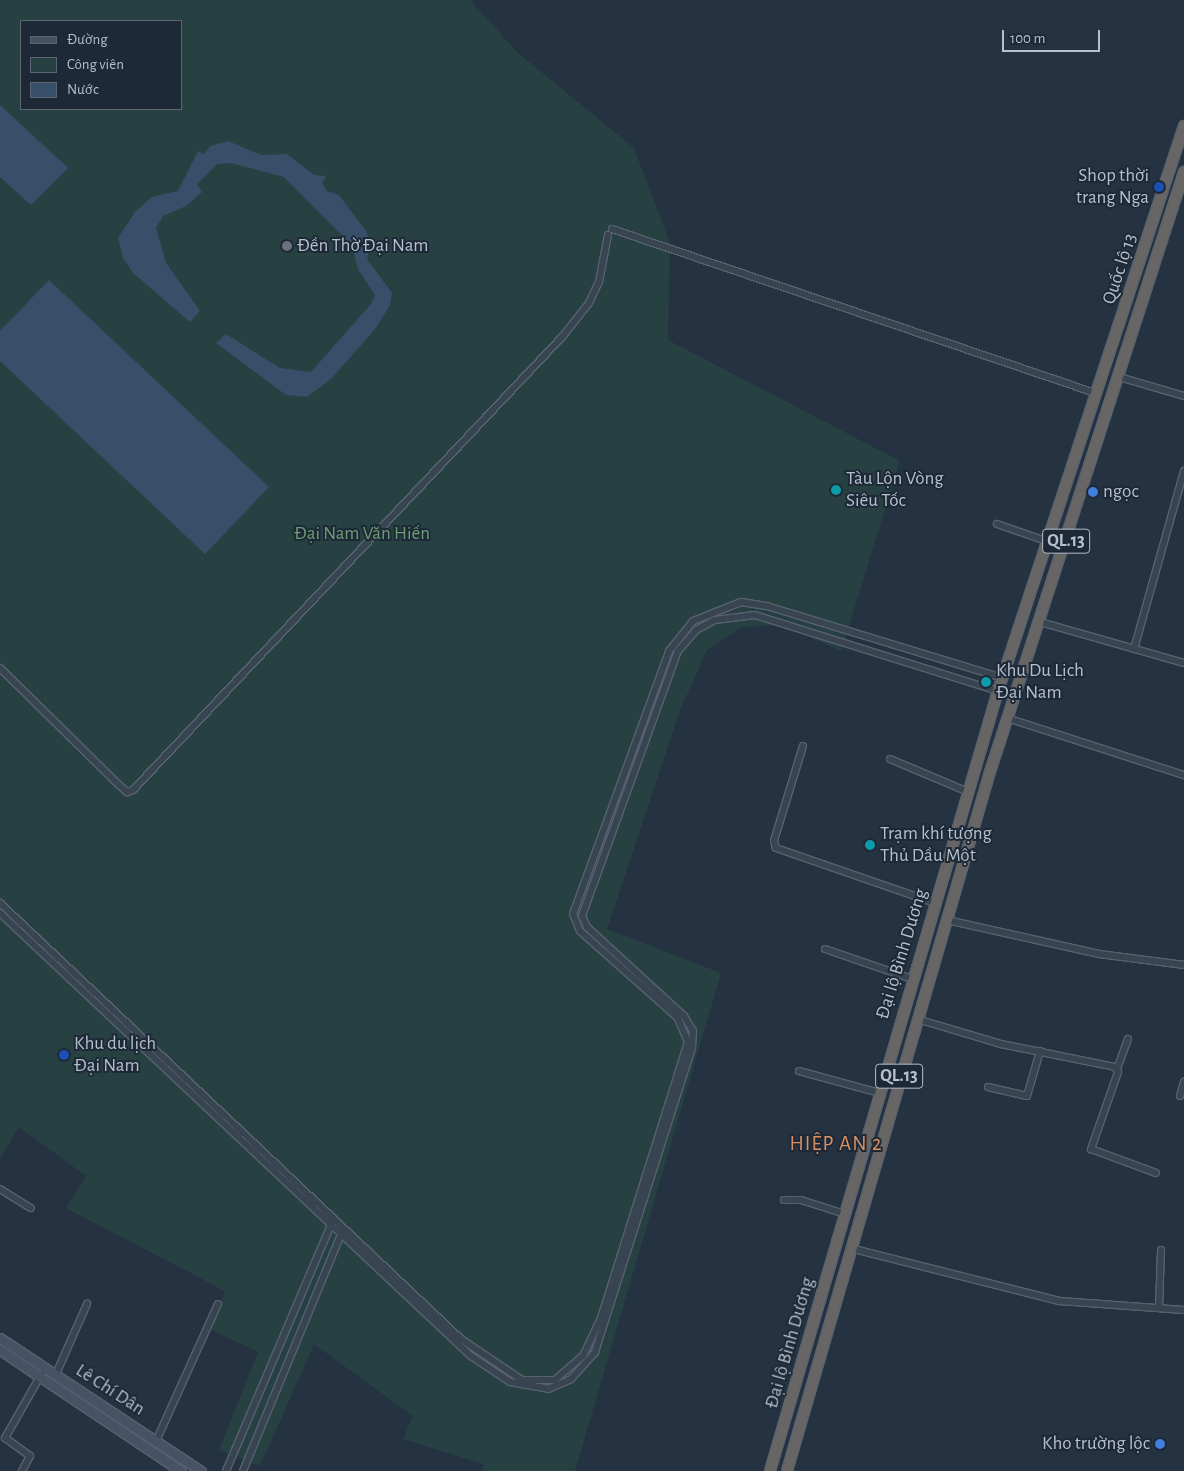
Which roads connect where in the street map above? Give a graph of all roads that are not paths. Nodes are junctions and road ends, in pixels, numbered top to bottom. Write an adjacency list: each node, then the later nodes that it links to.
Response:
1 (1184, 126): 3 (highway, Quốc lộ 13 / QL.13)
2 (1184, 172): 4 (highway, Quốc lộ 13 / QL.13)
3 (1106, 372): 4 (highway); 5 (highway, Quốc lộ 13 / QL.13)
4 (1119, 377): 6 (street); 7 (highway, Quốc lộ 13 / QL.13)
5 (1099, 394): 7 (highway); 10 (highway, Đại lộ Bình Dương / QL.13); 14 (street)
6 (1184, 396)
7 (1112, 399): 11 (highway, Đại lộ Bình Dương / QL.13)
8 (1184, 470): 12 (street)
9 (997, 524): 10 (street)
10 (1049, 542): 16 (highway, Đại lộ Bình Dương / QL.13)
11 (1040, 622): 12 (street); 17 (highway, Đại lộ Bình Dương / QL.13)
12 (1134, 649): 13 (street)
13 (1184, 663)
14 (0, 668)
15 (990, 674): 16 (street); 18 (street); 49 (street)
16 (1002, 678): 17 (highway); 19 (highway, Đại lộ Bình Dương / QL.13)
17 (1019, 684): 20 (highway, Đại lộ Bình Dương / QL.13)
18 (985, 687): 19 (street); 50 (street)
19 (998, 691): 20 (highway); 25 (highway, Đại lộ Bình Dương / QL.13)
20 (1014, 696): 21 (highway, Đại lộ Bình Dương / QL.13)
21 (1007, 718): 24 (street); 29 (highway, Đại lộ Bình Dương / QL.13)
22 (803, 746): 27 (street)
23 (890, 759): 25 (street)
24 (1184, 774)
25 (968, 792): 27 (highway, Đại lộ Bình Dương / QL.13)
26 (0, 903): 47 (street)
27 (935, 903): 32 (highway, Đại lộ Bình Dương / QL.13)
28 (0, 913): 48 (street)
29 (947, 920): 31 (street); 33 (highway, Đại lộ Bình Dương / QL.13)
30 (825, 950): 32 (street)
31 (1184, 964)
32 (912, 979): 40 (highway, Đại lộ Bình Dương / QL.13)
33 (917, 1019): 35 (street); 51 (highway, Đại lộ Bình Dương / QL.13)
34 (1128, 1039): 36 (street)
35 (1040, 1051): 36 (street); 39 (street)
36 (1117, 1069): 42 (street)
37 (799, 1072): 40 (street)
38 (1184, 1082): 41 (street)
39 (988, 1087)
40 (880, 1093): 46 (highway, Đại lộ Bình Dương / QL.13)
41 (1180, 1096)
42 (1156, 1173)
43 (0, 1189): 45 (street)
44 (784, 1200): 46 (street)
45 (31, 1208)
46 (845, 1214): 67 (highway, Đại lộ Bình Dương / QL.13)
47 (334, 1216): 48 (street); 49 (street)
48 (331, 1224): 50 (street); 65 (street)
49 (344, 1226): 50 (street)
50 (341, 1234): 66 (street)
51 (850, 1248): 55 (street); 68 (highway, Đại lộ Bình Dương / QL.13)
52 (1161, 1250): 55 (street)
53 (87, 1304): 59 (street)
54 (218, 1304): 61 (street)
55 (1160, 1308): 56 (street)
56 (1184, 1310)
57 (0, 1338): 59 (main road, Lê Chí Dân)
58 (0, 1350): 60 (main road, Lê Chí Dân)
59 (56, 1374): 61 (main road, Lê Chí Dân)
60 (40, 1375): 62 (street); 63 (main road, Lê Chí Dân)
61 (157, 1439): 64 (main road, Lê Chí Dân)
62 (22, 1471)
63 (181, 1471)
64 (201, 1471)
65 (226, 1471)
66 (243, 1471)
67 (770, 1471)
68 (787, 1471)

